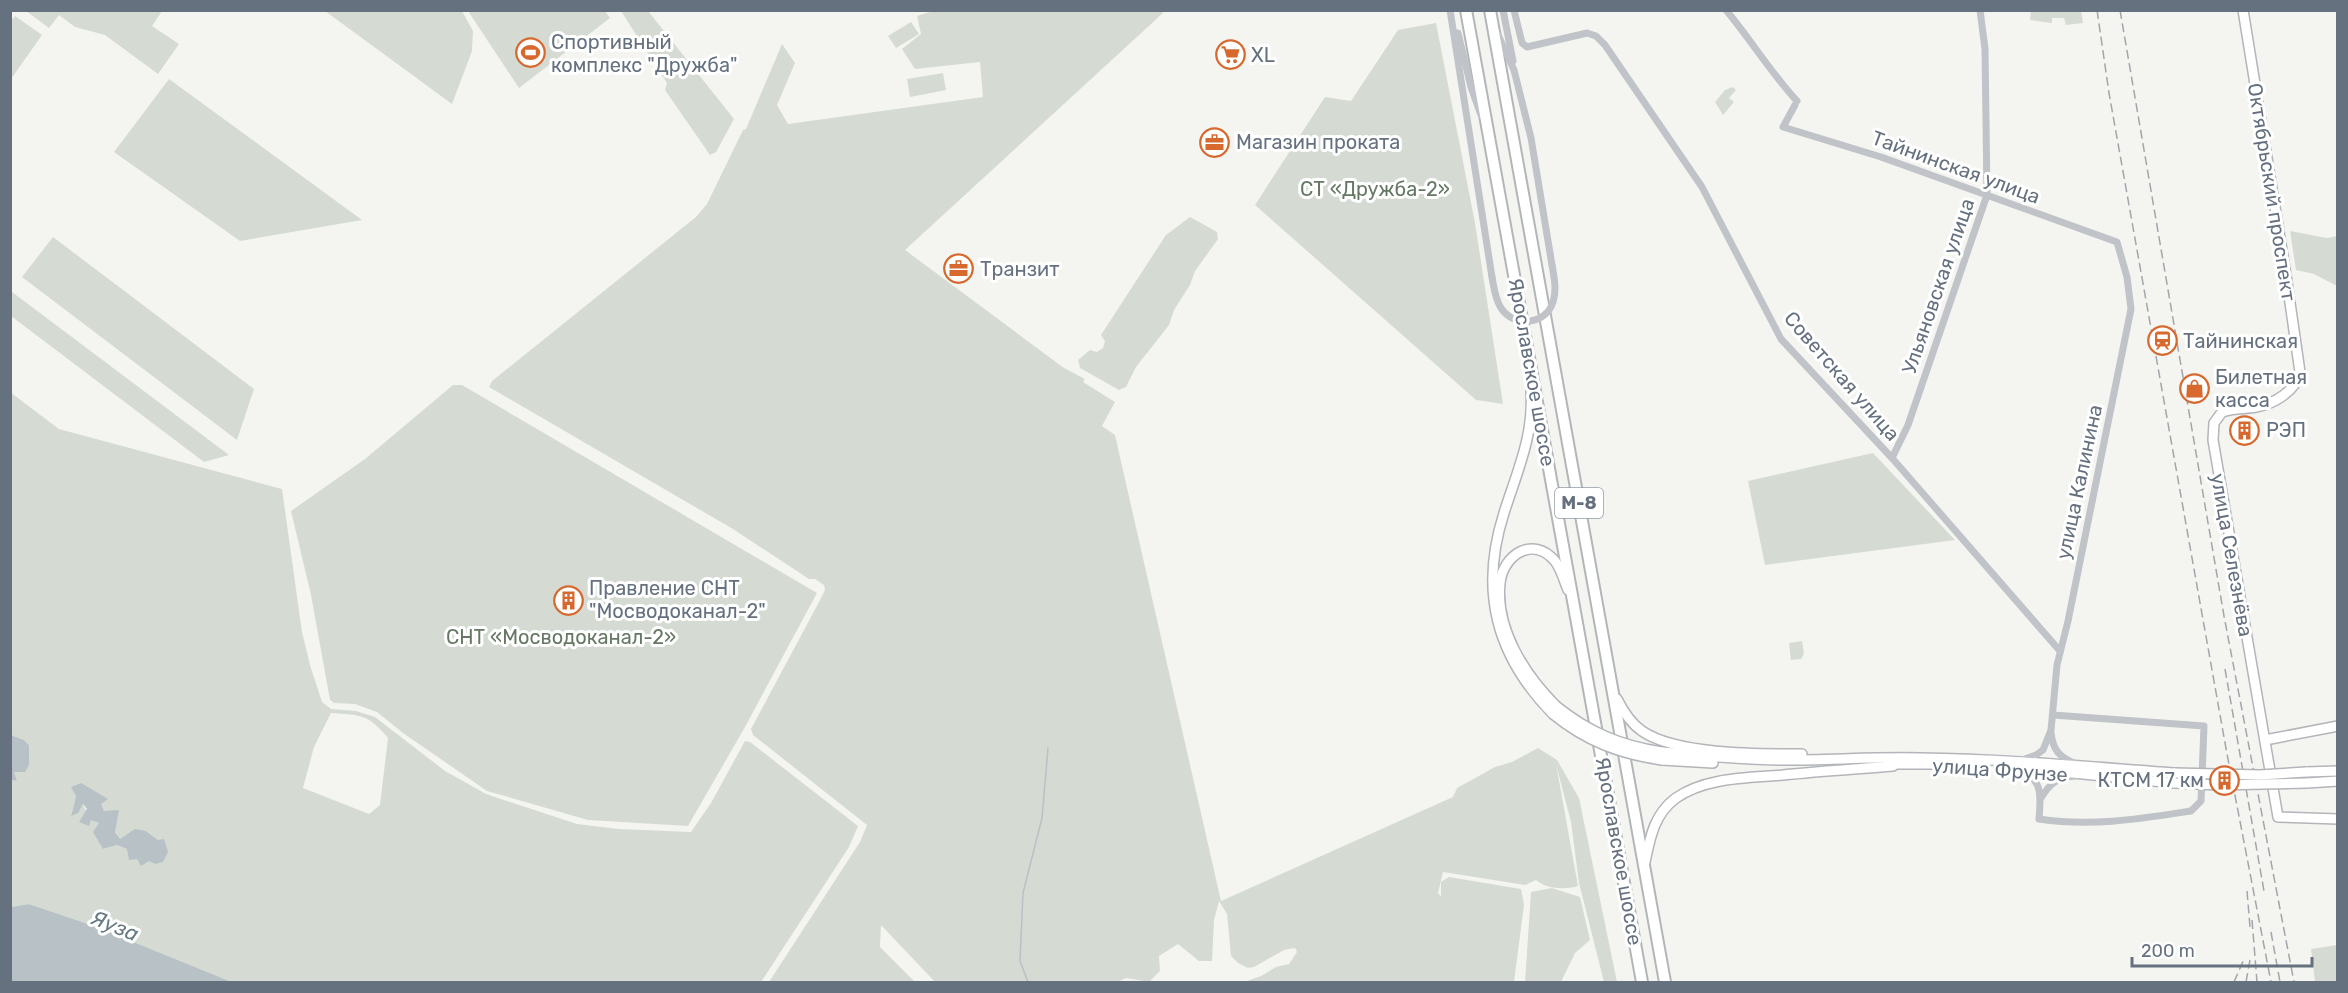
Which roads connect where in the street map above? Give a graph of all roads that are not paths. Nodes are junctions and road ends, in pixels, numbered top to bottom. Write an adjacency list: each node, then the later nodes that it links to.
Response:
1 (1452, 10): 10 (street, bridge); 11 (street)
2 (1467, 10): 11 (highway, Ярославское шоссе / М-8)
3 (1490, 10): 9 (highway, Ярославское шоссе / М-8)
4 (1503, 10): 10 (street)
5 (1514, 10): 16 (street, Советская улица)
6 (1726, 10): 12 (street, Тайнинская улица)
7 (1980, 10): 12 (street, Ульяновская улица)
8 (2243, 12): 15 (main road, Октябрьский проспект)
9 (1492, 23): 10 (street); 19 (highway, Ярославское шоссе / М-8)
10 (1514, 70)
11 (1490, 136): 14 (highway, Ярославское шоссе / М-8)
12 (1987, 195): 13 (street, Тайнинская улица); 16 (street, Ульяновская улица)
13 (2117, 242): 18 (street, улица Калинина)
14 (1530, 360): 17 (highway, Ярославское шоссе / М-8); 20 (main road)
15 (2215, 421): 24 (main road, улица Селезнёва)
16 (1892, 458): 18 (street, Советская улица)
17 (1576, 615): 20 (main road); 34 (highway, Ярославское шоссе / М-8)
18 (2060, 651): 21 (street, улица Калинина)
19 (1613, 690): 25 (main road); 33 (highway, Ярославское шоссе / М-8)
20 (1554, 710): 25 (main road, улица Фрунзе, bridge)
21 (2053, 715): 23 (street, улица Калинина); 31 (street)
22 (2337, 726): 24 (main road)
23 (2051, 730): 26 (street); 27 (street)
24 (2265, 740): 32 (main road, улица Селезнёва)
25 (1923, 761): 26 (main road, улица Фрунзе); 33 (main road)
26 (2015, 764): 27 (main road, улица Фрунзе); 31 (street)
27 (2082, 771): 29 (main road, улица Фрунзе); 31 (street)
28 (2337, 771): 29 (main road, улица Фрунзе, bridge)
29 (2175, 778): 30 (main road, улица Фрунзе, bridge)
30 (2337, 781)
31 (2041, 798)
32 (2337, 819)
33 (1644, 865): 35 (highway, Ярославское шоссе / М-8)
34 (1642, 982)
35 (1665, 982)

